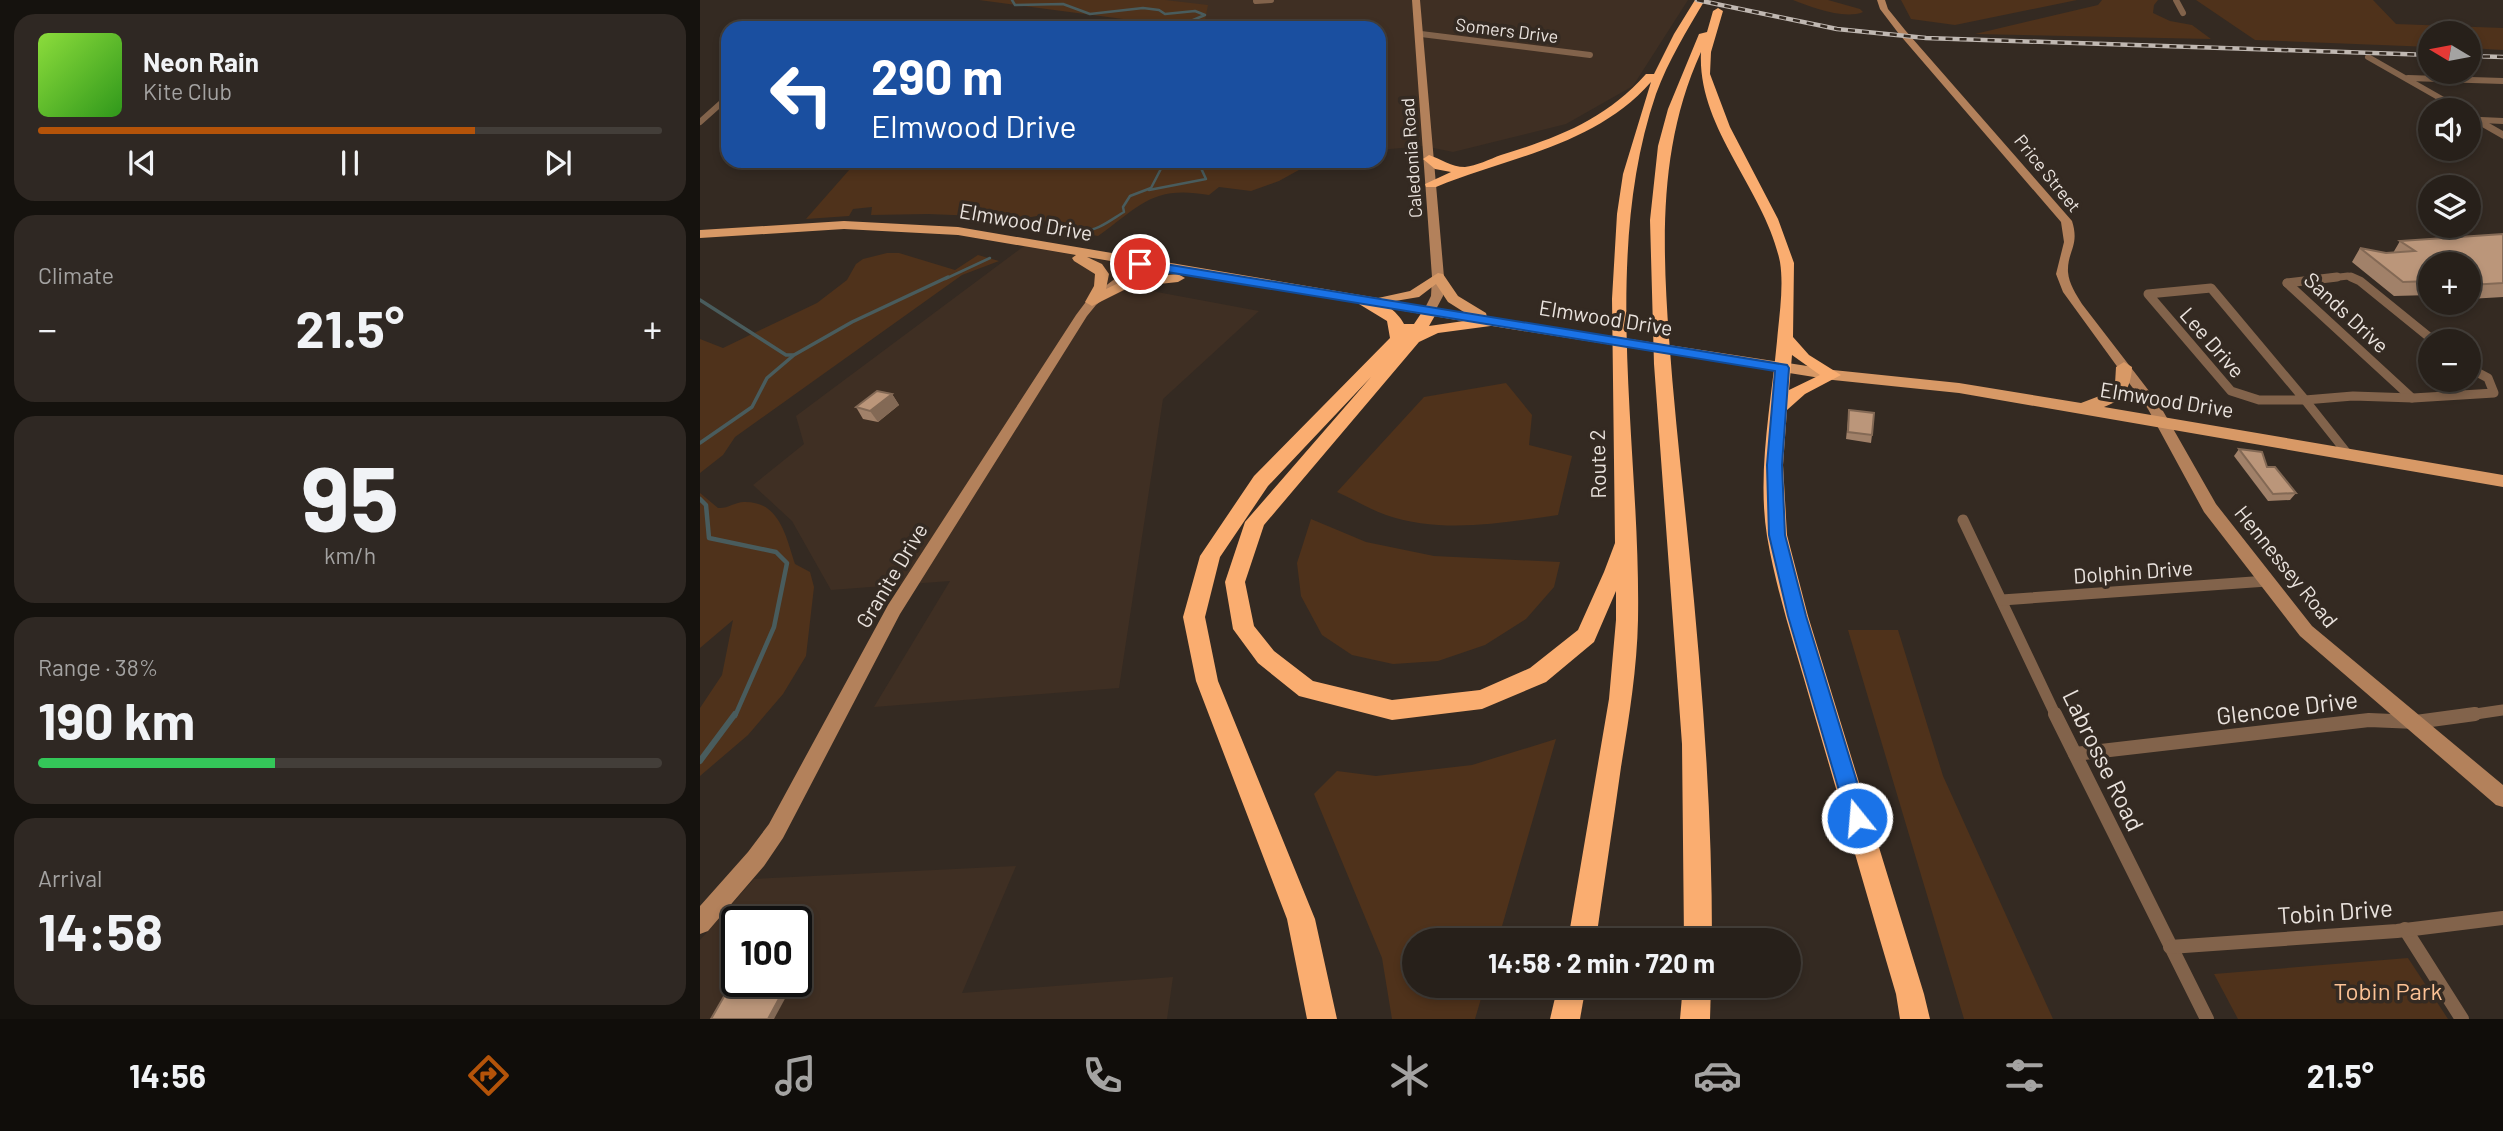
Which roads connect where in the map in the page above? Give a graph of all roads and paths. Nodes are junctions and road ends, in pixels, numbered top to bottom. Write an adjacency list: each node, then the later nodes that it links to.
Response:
1 (1271, 0): 6 (street)
2 (1416, 0): 9 (street, Caledonia Road)
3 (1700, 0): 10 (highway, Route 2)
4 (1881, 0): 37 (street, Price Street)
5 (2176, 0): 8 (street)
6 (1256, 1)
7 (1721, 6): 36 (highway); 59 (highway)
8 (2183, 13)
9 (1421, 34): 11 (street, Somers Drive); 22 (street, Caledonia Road)
10 (1672, 48): 23 (highway); 49 (highway, Route 2)
11 (1590, 55)
12 (2368, 57): 13 (street)
13 (2405, 78): 14 (street); 15 (street)
14 (2503, 80)
15 (2439, 98)
16 (721, 103): 19 (street)
17 (2481, 120): 18 (street)
18 (2503, 121)
19 (700, 122)
20 (2481, 122): 21 (street)
21 (2503, 135)
22 (1429, 159): 23 (highway); 24 (street, Caledonia Road)
23 (1462, 170): 24 (highway)
24 (1431, 184): 29 (street, Caledonia Road)
25 (700, 234): 26 (main road, Elmwood Drive)
26 (1066, 251): 27 (main road, Elmwood Drive); 31 (main road)
27 (1140, 264): 28 (main road, Elmwood Drive); 31 (street, Granite Drive)
28 (1217, 277): 30 (main road, Elmwood Drive); 31 (main road)
29 (1438, 277): 30 (main road); 32 (street, Caledonia Road); 33 (main road)
30 (1364, 301): 32 (main road, Elmwood Drive); 35 (highway)
31 (1092, 302): 57 (street, Granite Drive)
32 (1429, 312): 33 (main road, Elmwood Drive); 35 (highway)
33 (1492, 322): 35 (highway); 38 (main road, Elmwood Drive)
34 (2419, 329): 42 (street, Sands Drive)
35 (1405, 338): 49 (highway); 64 (highway)
36 (1785, 338): 38 (highway); 40 (highway)
37 (2124, 367): 43 (main road); 45 (street, Price Street)
38 (1782, 368): 40 (main road, Elmwood Drive); 44 (highway)
39 (2481, 374): 42 (street)
40 (1833, 375): 43 (main road, Elmwood Drive); 44 (highway)
41 (2304, 398): 41 (street, Lee Drive); 42 (street); 46 (street)
42 (2412, 398)
43 (2068, 406): 45 (main road, Elmwood Drive)
44 (1779, 408): 67 (highway)
45 (2161, 421): 46 (main road, Elmwood Drive); 50 (street, Hennessey Road)
46 (2347, 453): 47 (main road, Elmwood Drive)
47 (2503, 481)
48 (1963, 520): 51 (street, Labrosse Road)
49 (1627, 525): 58 (highway, Route 2)
50 (2267, 581): 51 (street, Dolphin Drive); 53 (street, Hennessey Road)
51 (2002, 600): 54 (street, Labrosse Road)
52 (2503, 710): 53 (street, Glencoe Drive)
53 (2416, 722): 54 (street, Glencoe Drive); 55 (street, Hennessey Road)
54 (2075, 754): 61 (street, Labrosse Road)
55 (2503, 798)
56 (2503, 918): 60 (street, Tobin Drive)
57 (700, 923)
58 (1584, 928)
59 (1698, 928)
60 (2404, 929): 61 (street, Tobin Drive); 69 (street)
61 (2170, 947): 68 (street, Labrosse Road)
62 (1569, 998): 65 (highway)
63 (1696, 998): 66 (highway)
64 (1322, 1019)
65 (1565, 1019)
66 (1695, 1019)
67 (1915, 1019)
68 (2207, 1019)
69 (2462, 1019)

